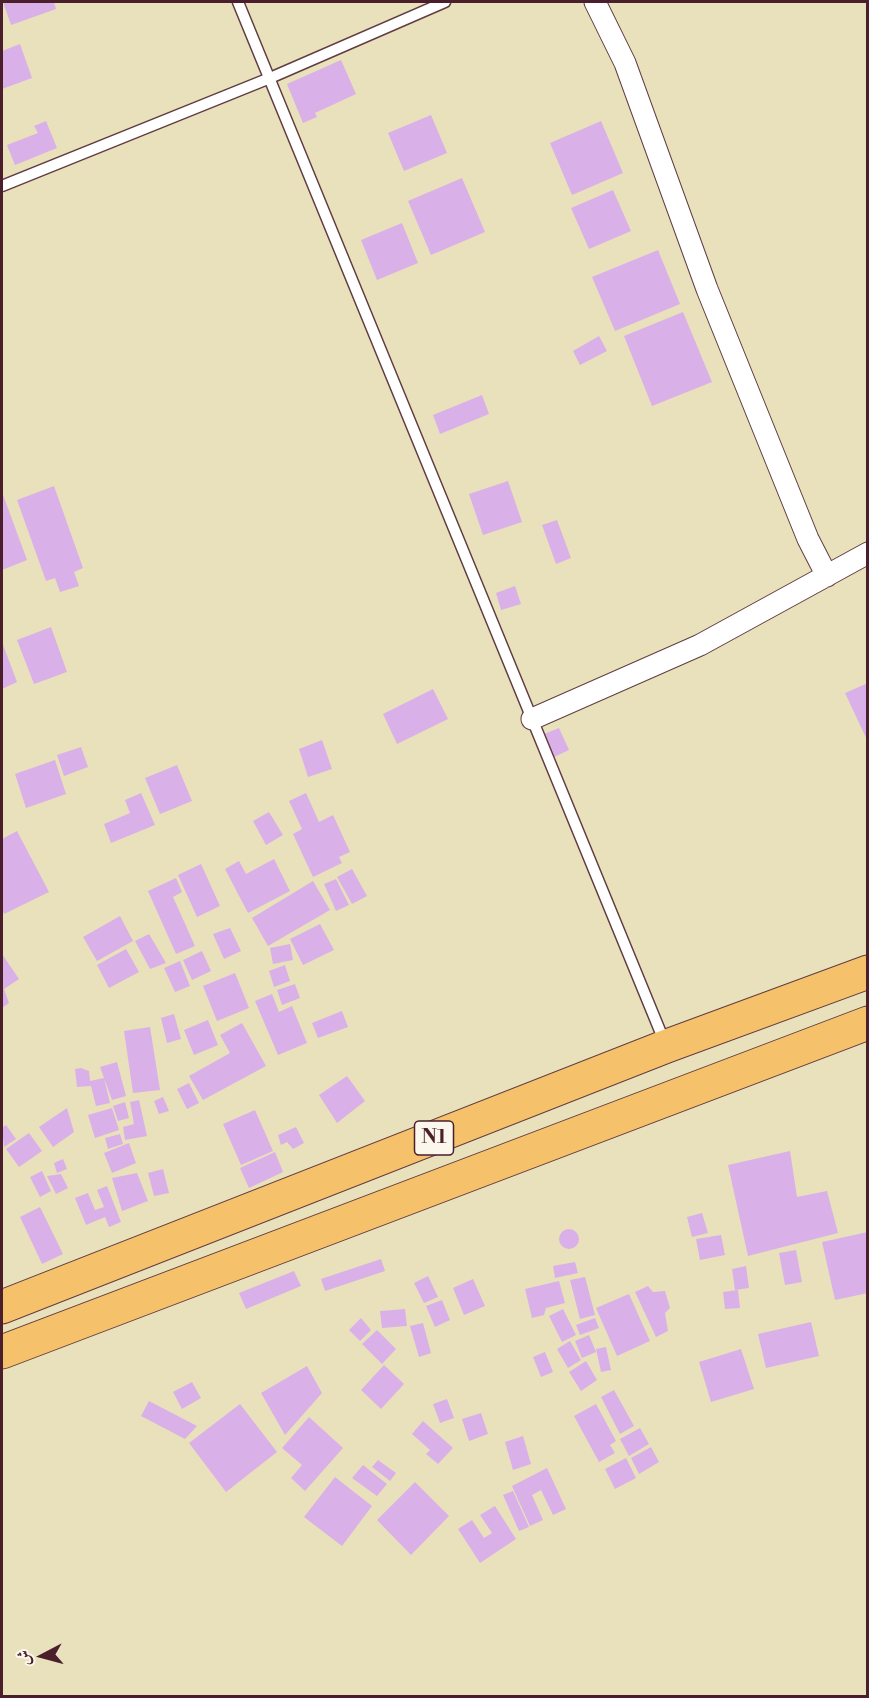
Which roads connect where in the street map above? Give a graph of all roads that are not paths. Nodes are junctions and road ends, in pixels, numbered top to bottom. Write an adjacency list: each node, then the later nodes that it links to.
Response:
1 (238, 2): 4 (lane)
2 (445, 2): 4 (lane)
3 (595, 2): 7 (street)
4 (270, 78): 5 (lane); 8 (lane)
5 (2, 186)
6 (867, 553): 7 (street)
7 (827, 576): 8 (street)
8 (532, 719): 11 (lane)
9 (867, 972): 11 (highway, N1 / N1)
10 (867, 1023): 13 (highway, N1 / N1)
11 (667, 1046): 12 (highway, N1 / N1)
12 (2, 1307)
13 (2, 1352)

